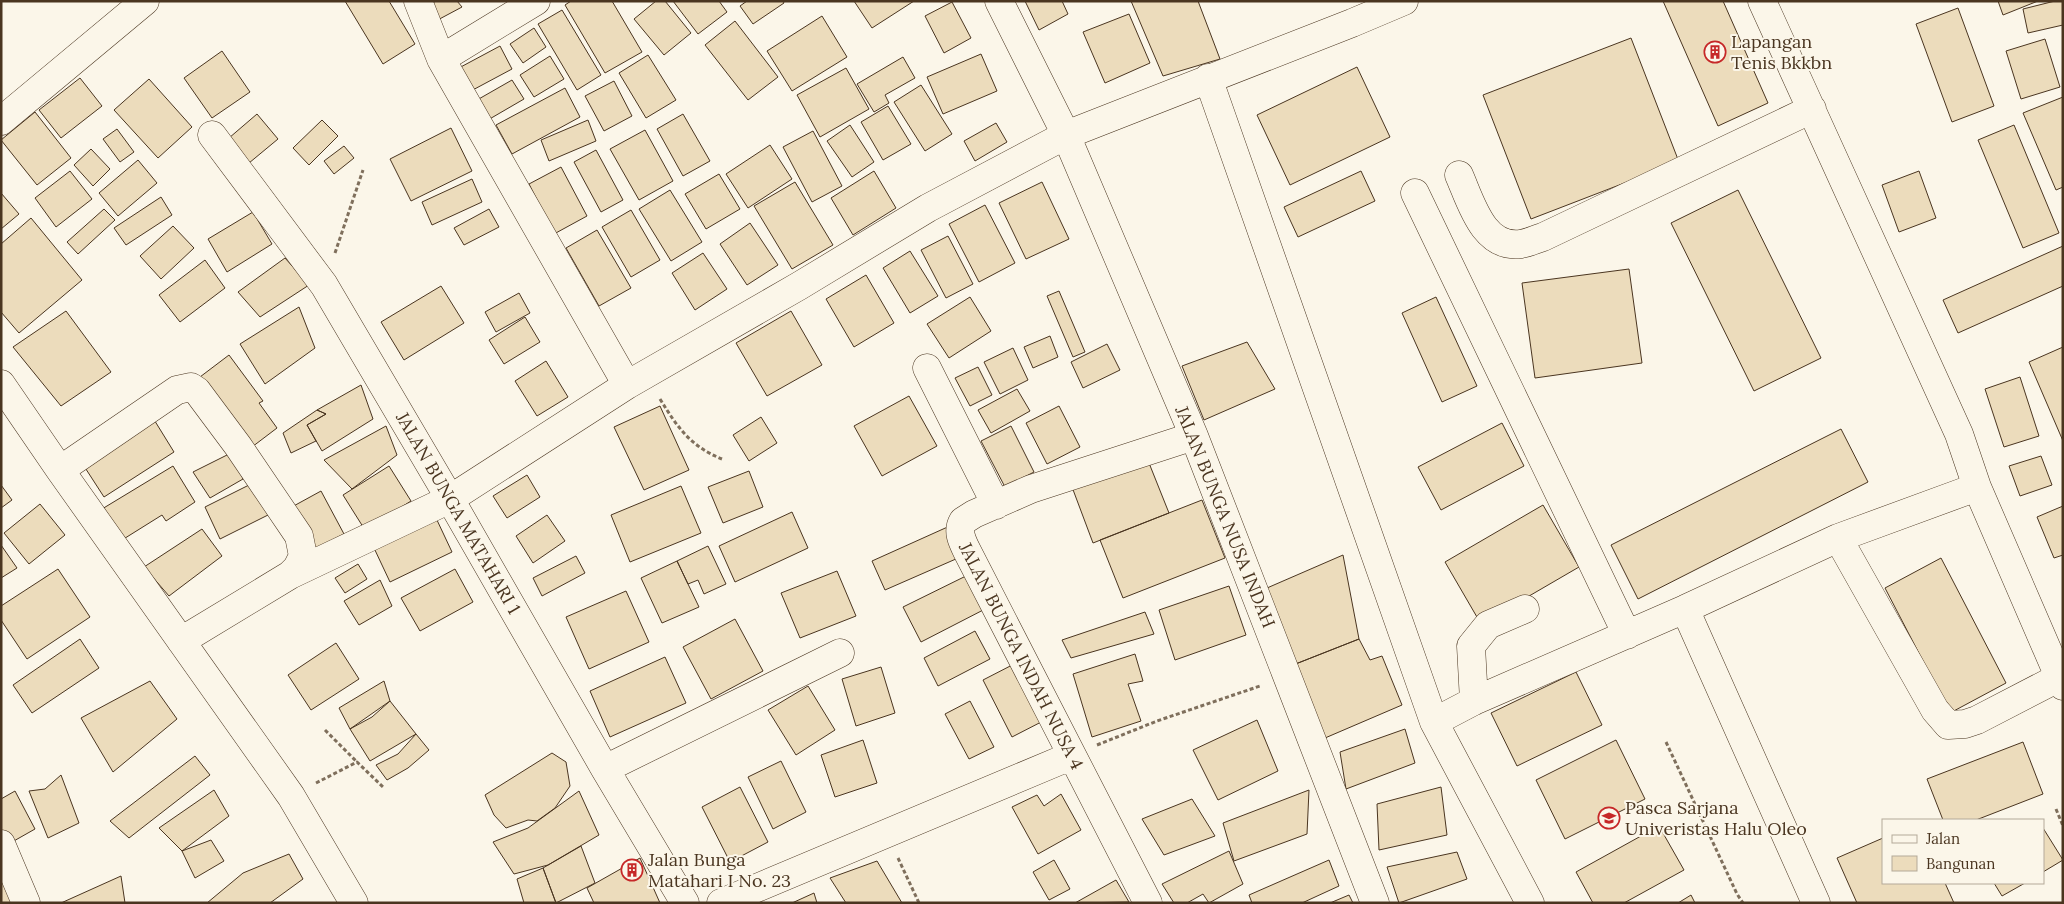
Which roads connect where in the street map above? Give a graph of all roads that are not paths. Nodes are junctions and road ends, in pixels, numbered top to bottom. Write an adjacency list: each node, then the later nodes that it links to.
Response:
1 (146, 1): 11 (street)
2 (418, 1): 8 (street)
3 (536, 1): 8 (street)
4 (999, 1): 12 (street, JALAN BUNGA NUSA INDAH)
5 (1404, 1): 7 (street)
6 (1762, 1): 10 (street)
7 (1348, 12): 9 (street)
8 (441, 59): 17 (street)
9 (1208, 78): 12 (street); 33 (street)
10 (1812, 108): 14 (street); 21 (street)
11 (1, 121)
12 (1066, 135): 17 (street); 19 (street, JALAN BUNGA NUSA INDAH)
13 (212, 136): 22 (street, JALAN BUNGA MATAHARI 1)
14 (1459, 175)
15 (1415, 193): 28 (street)
16 (927, 368): 23 (street)
17 (636, 380): 22 (street)
18 (1, 384): 20 (street)
19 (1194, 436): 23 (street, JALAN BUNGA INDAH NUSA 4); 42 (street, JALAN BUNGA NUSA INDAH)
20 (60, 470): 25 (street); 29 (street)
21 (1977, 487): 24 (street); 31 (street)
22 (450, 499): 25 (street); 35 (street, JALAN BUNGA MATAHARI 1)
23 (996, 505): 34 (street, JALAN BUNGA INDAH NUSA 4)
24 (1838, 538): 27 (street); 31 (street)
25 (290, 575): 29 (street)
26 (1525, 609): 32 (street)
27 (1685, 609): 28 (street); 44 (street)
28 (1627, 635): 32 (street)
29 (181, 641): 38 (street)
30 (840, 653): 35 (street)
31 (2060, 682)
32 (1474, 701): 33 (street)
33 (1434, 722): 43 (street)
34 (1071, 756): 40 (street); 41 (street, JALAN BUNGA INDAH NUSA 4)
35 (605, 768): 39 (street, JALAN BUNGA MATAHARI 1)
36 (1, 844): 37 (street)
37 (26, 903)
38 (354, 903)
39 (686, 903)
40 (721, 903)
41 (1148, 903)
42 (1374, 903)
43 (1530, 903)
44 (1816, 903)

